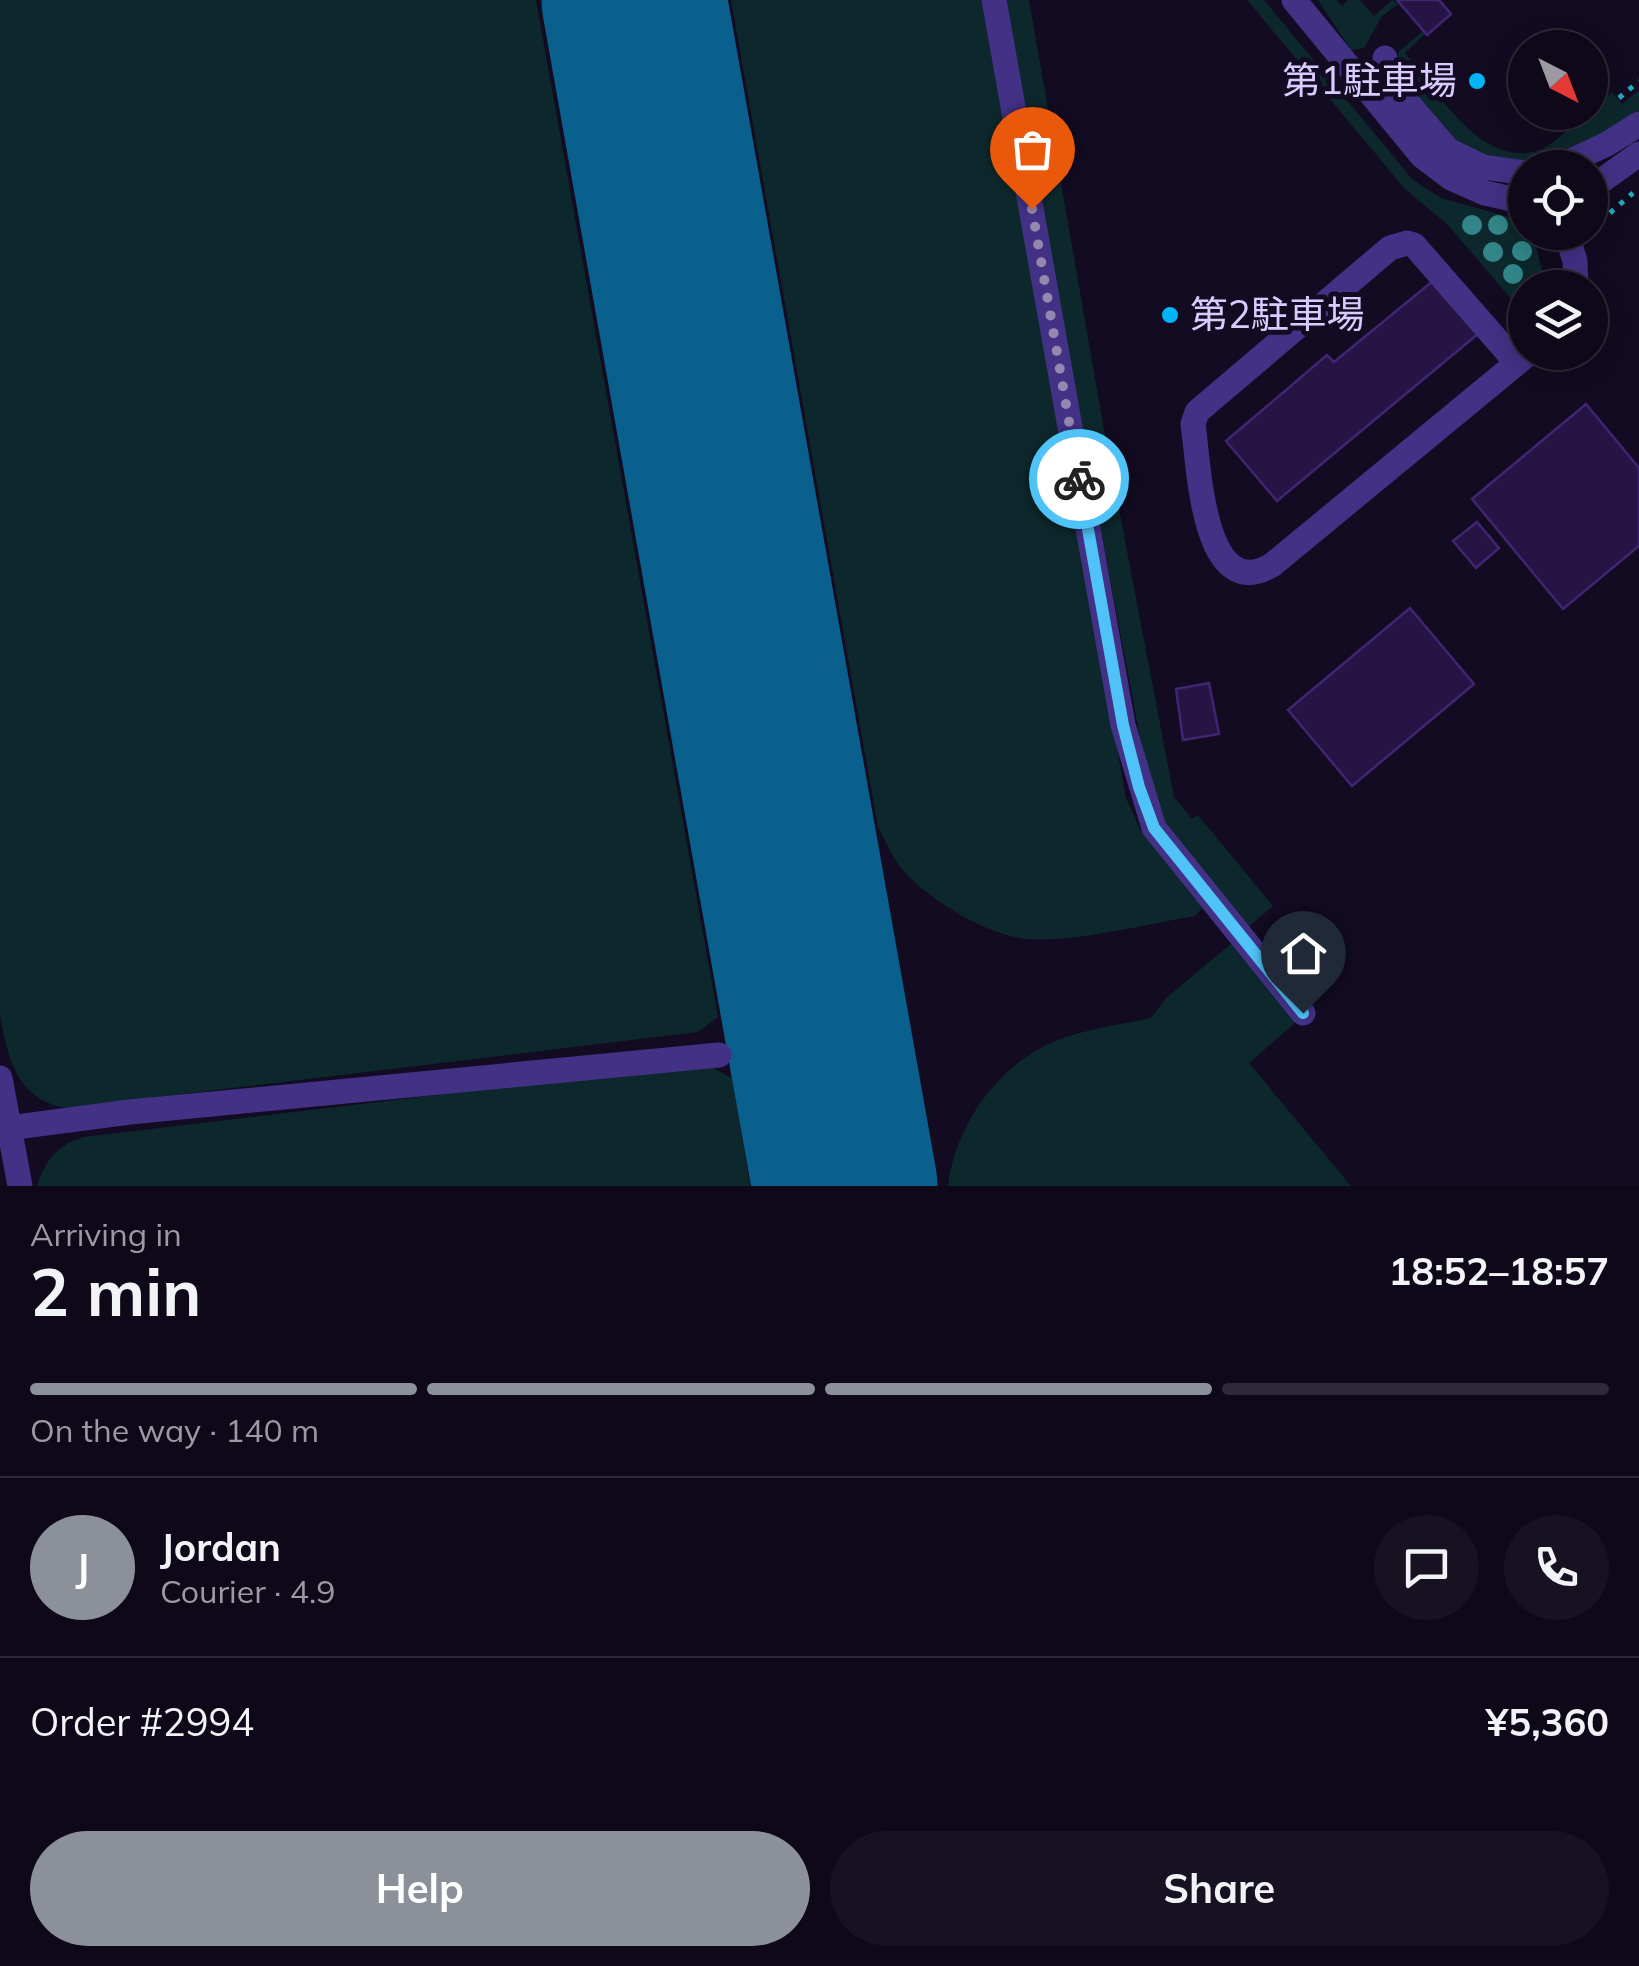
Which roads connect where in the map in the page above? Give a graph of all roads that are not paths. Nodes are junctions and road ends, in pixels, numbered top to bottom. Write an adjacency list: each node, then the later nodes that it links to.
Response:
1 (994, 0): 11 (street)
2 (1294, 0): 9 (street)
3 (1385, 58): 7 (street)
4 (1639, 124): 5 (street)
5 (1594, 150)
6 (1639, 154): 8 (street)
7 (1508, 171)
8 (1608, 176)
9 (1508, 198)
10 (1523, 358): 10 (street)
11 (1303, 1013)
12 (718, 1055): 14 (street)
13 (0, 1078): 14 (street)
14 (4, 1128): 15 (street)
15 (20, 1186)

